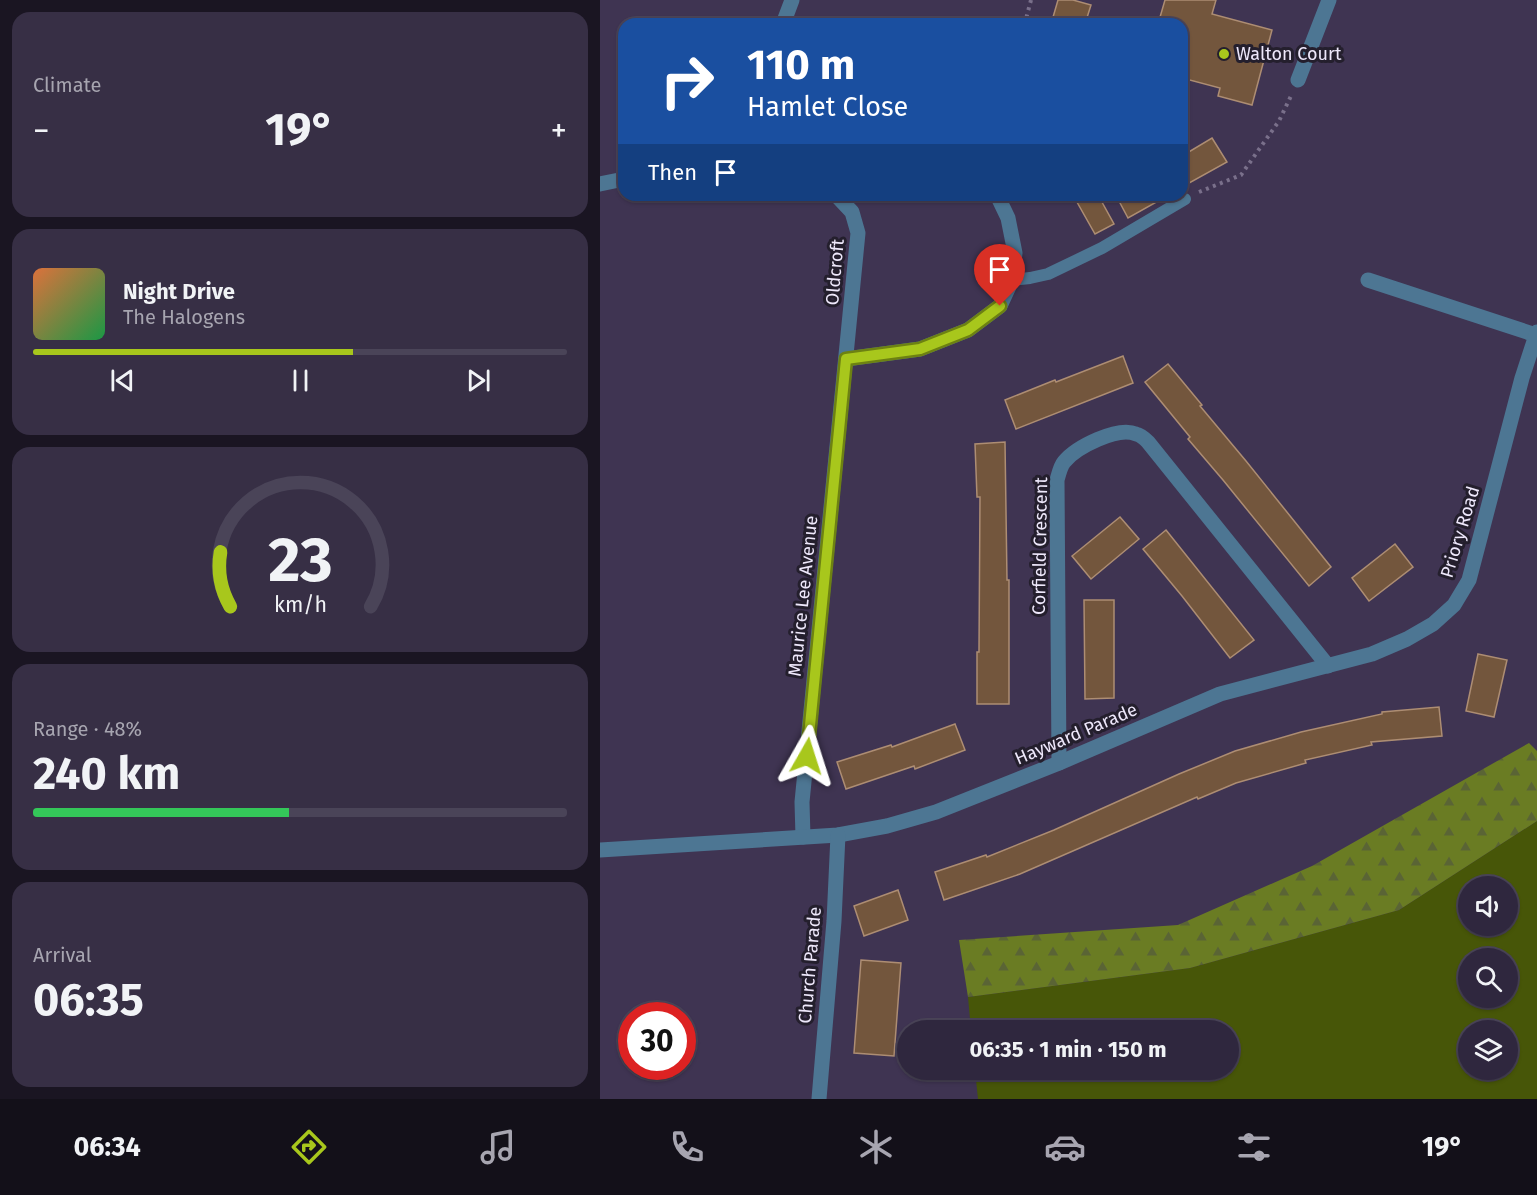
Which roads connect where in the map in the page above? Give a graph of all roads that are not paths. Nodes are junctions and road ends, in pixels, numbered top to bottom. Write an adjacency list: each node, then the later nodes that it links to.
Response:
1 (792, 0): 3 (street)
2 (1327, 0): 4 (street)
3 (785, 18)
4 (1298, 80)
5 (618, 180): 6 (street)
6 (600, 184)
7 (842, 201): 13 (street, Oldcroft)
8 (1000, 201): 10 (street)
9 (1182, 201): 10 (lane)
10 (1012, 280): 13 (street)
11 (1368, 280): 12 (street)
12 (1537, 333): 14 (street, Priory Road)
13 (846, 359): 17 (street, Maurice Lee Avenue)
14 (1328, 666): 15 (street, Hayward Parade); 15 (street, Corfield Crescent)
15 (1059, 763): 16 (street, Hayward Parade)
16 (838, 835): 17 (street, Hayward Parade); 19 (street, Church Parade)
17 (803, 837): 18 (street)
18 (600, 850)
19 (819, 1099)

